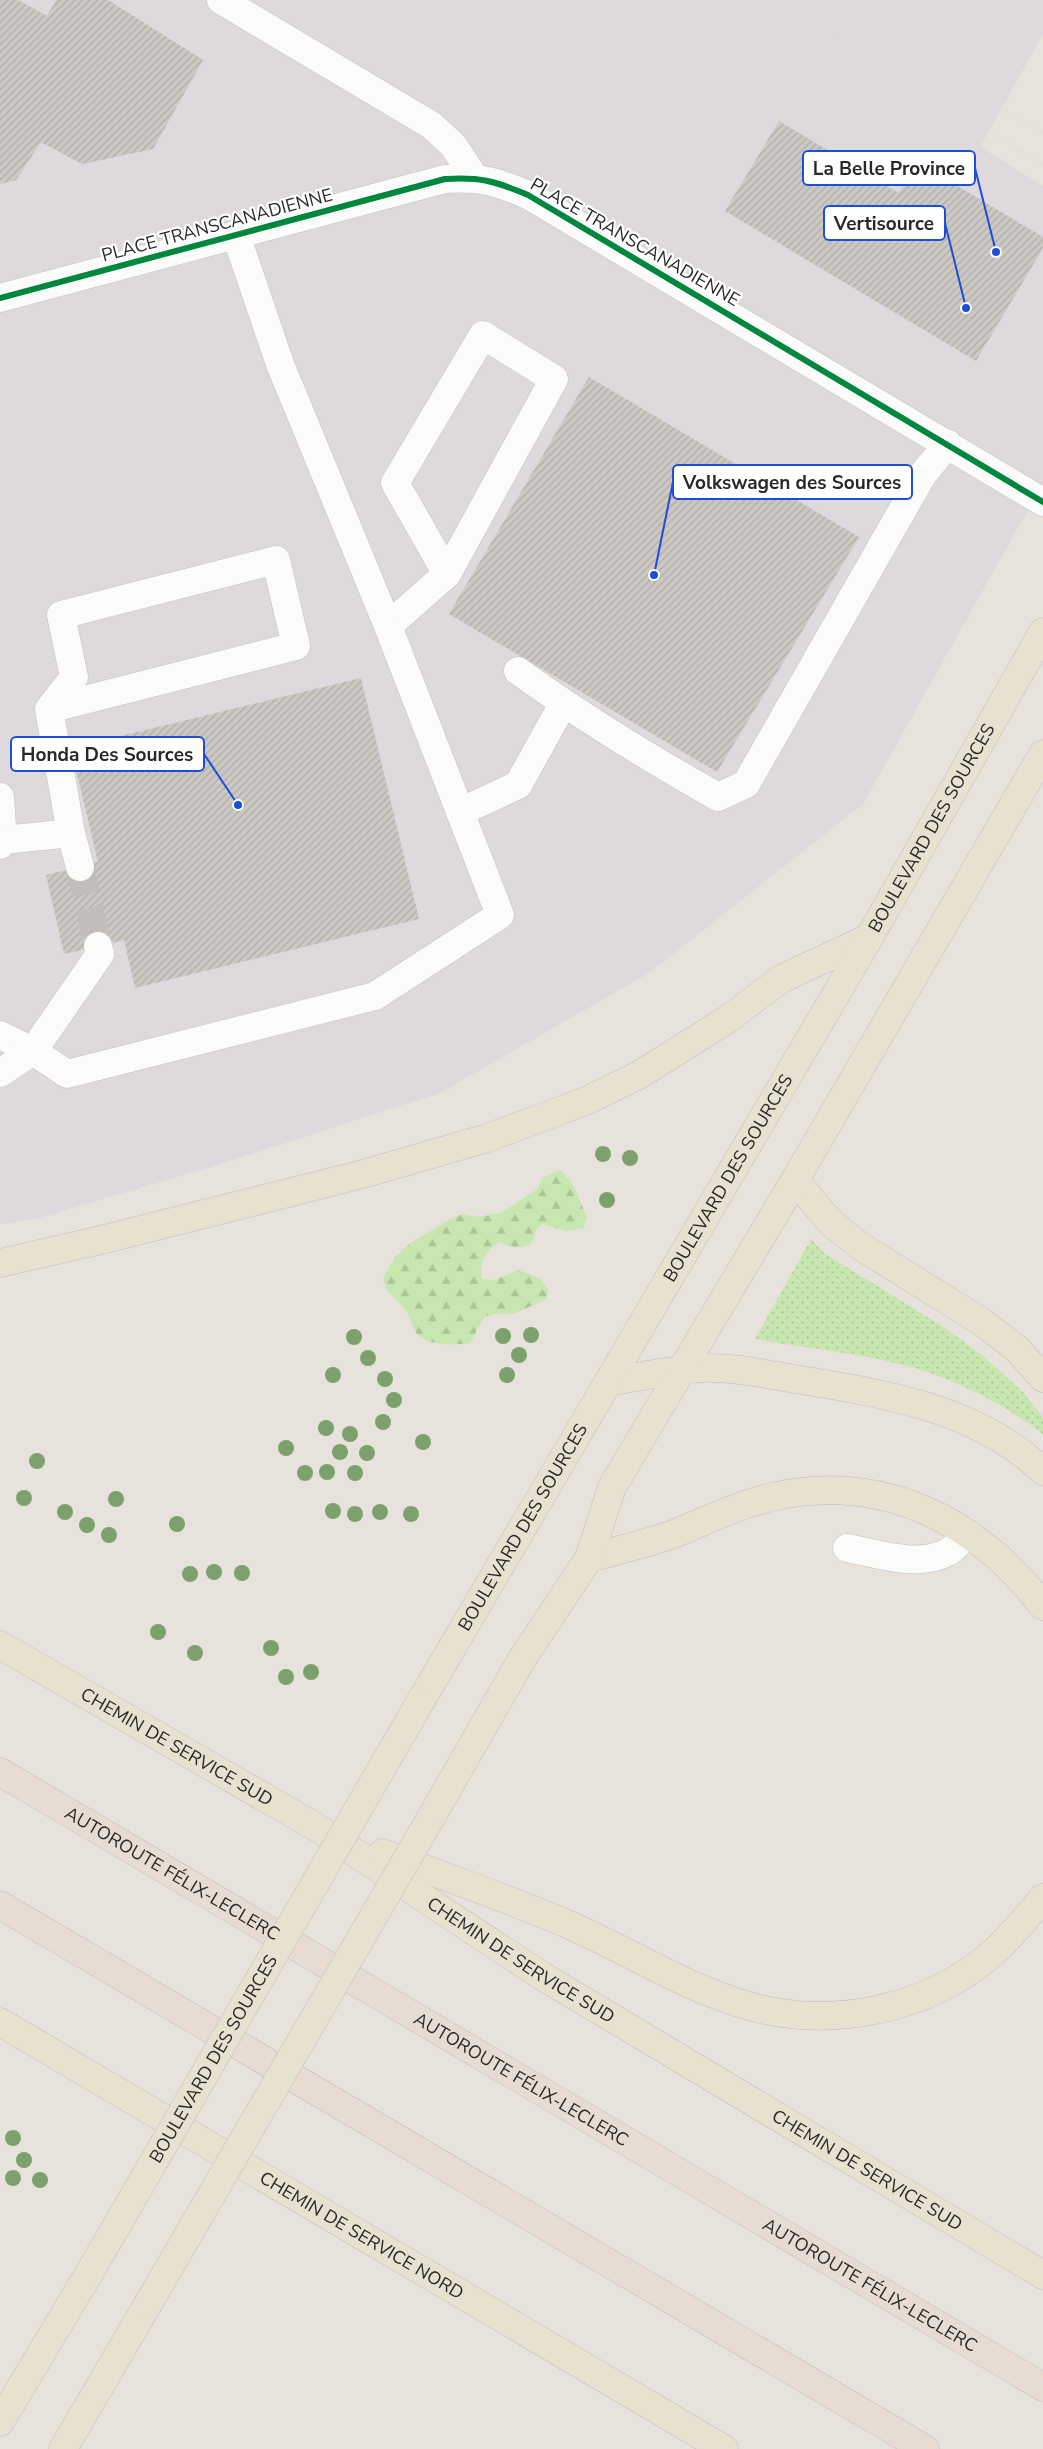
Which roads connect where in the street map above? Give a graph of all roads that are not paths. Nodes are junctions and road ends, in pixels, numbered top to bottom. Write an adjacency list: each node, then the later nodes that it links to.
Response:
1 (221, 0): 2 (street)
2 (474, 177): 3 (street, PLACE TRANSCANADIENNE); 5 (street, PLACE TRANSCANADIENNE)
3 (236, 235): 4 (street, PLACE TRANSCANADIENNE); 8 (street)
4 (0, 297)
5 (948, 444): 6 (street, PLACE TRANSCANADIENNE); 11 (street)
6 (1043, 502)
7 (447, 574): 7 (street); 8 (street)
8 (388, 626): 15 (street)
9 (1043, 632): 19 (main road, BOULEVARD DES SOURCES)
10 (518, 671): 11 (street)
11 (563, 704): 15 (street)
12 (49, 708): 12 (street); 16 (street)
13 (1043, 754): 24 (main road)
14 (0, 797): 17 (street)
15 (460, 812): 22 (street)
16 (71, 833): 17 (street); 18 (street)
17 (2, 842)
18 (80, 866)
19 (869, 938): 25 (main road); 28 (main road, BOULEVARD DES SOURCES)
20 (98, 946): 22 (street)
21 (0, 1035): 22 (street)
22 (33, 1051): 23 (street)
23 (0, 1073)
24 (795, 1180): 26 (main road); 27 (main road)
25 (0, 1263)
26 (683, 1370): 28 (main road); 29 (main road); 32 (main road)
27 (1043, 1378)
28 (609, 1382): 42 (main road, BOULEVARD DES SOURCES, bridge)
29 (1043, 1471)
30 (968, 1534): 31 (street); 32 (main road); 33 (main road)
31 (847, 1548)
32 (589, 1558): 43 (main road, bridge)
33 (1043, 1606)
34 (0, 1645): 36 (main road, CHEMIN DE SERVICE SUD)
35 (0, 1772): 41 (highway, AUTOROUTE FÉLIX-LECLERC)
36 (316, 1827): 37 (main road); 40 (main road, CHEMIN DE SERVICE SUD)
37 (1043, 1898)
38 (0, 1905): 45 (highway)
39 (0, 2022): 44 (main road, CHEMIN DE SERVICE NORD)
40 (1043, 2275)
41 (1043, 2387)
42 (0, 2422)
43 (63, 2449)
44 (724, 2449)
45 (925, 2449)

